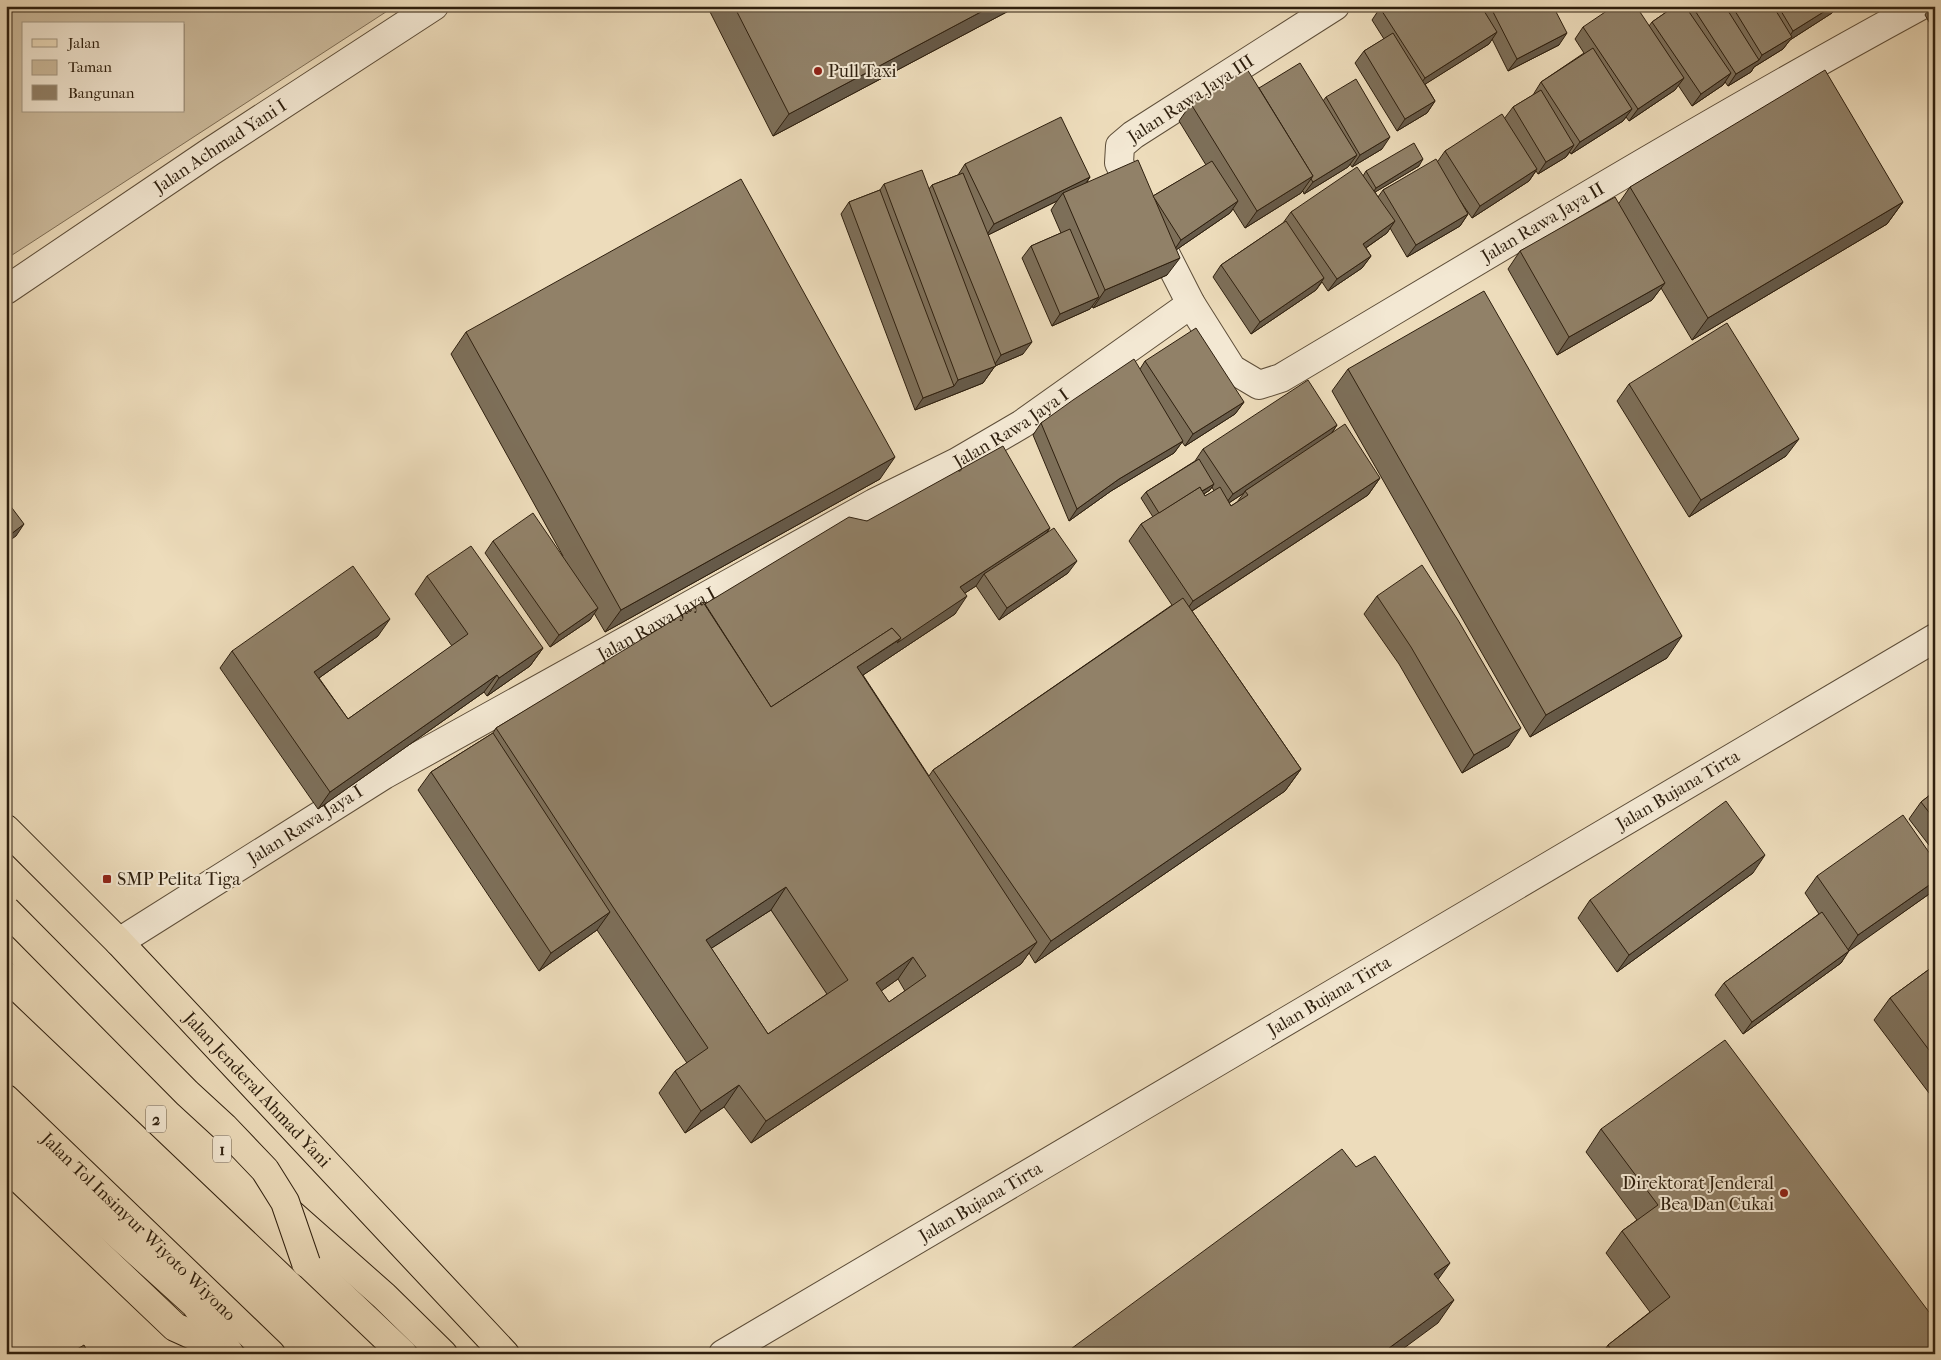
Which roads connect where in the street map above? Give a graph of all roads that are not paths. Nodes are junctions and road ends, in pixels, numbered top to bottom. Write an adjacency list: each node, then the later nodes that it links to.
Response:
1 (434, 6): 4 (street, Jalan Achmad Yani I)
2 (1335, 6): 5 (street, Jalan Rawa Jaya III)
3 (1920, 6): 5 (street, Jalan Rawa Jaya II)
4 (6, 290)
5 (1191, 304): 10 (street, Jalan Rawa Jaya I)
6 (1935, 638): 21 (street, Jalan Bujana Tirta)
7 (6, 829): 10 (main road, Jalan Jenderal Ahmad Yani)
8 (6, 910): 15 (main road, bridge)
9 (6, 938): 19 (main road, 1)
10 (118, 942): 20 (main road, Jalan Jenderal Ahmad Yani)
11 (6, 976): 15 (main road, 2)
12 (6, 1099): 17 (main road, Jalan Tol Insinyur Wiyoto Wiyono)
13 (6, 1133): 16 (main road)
14 (6, 1166): 16 (main road)
15 (306, 1263): 18 (main road, 2)
16 (228, 1352)
17 (271, 1354)
18 (402, 1354)
19 (443, 1354)
20 (505, 1354)
21 (724, 1354)

